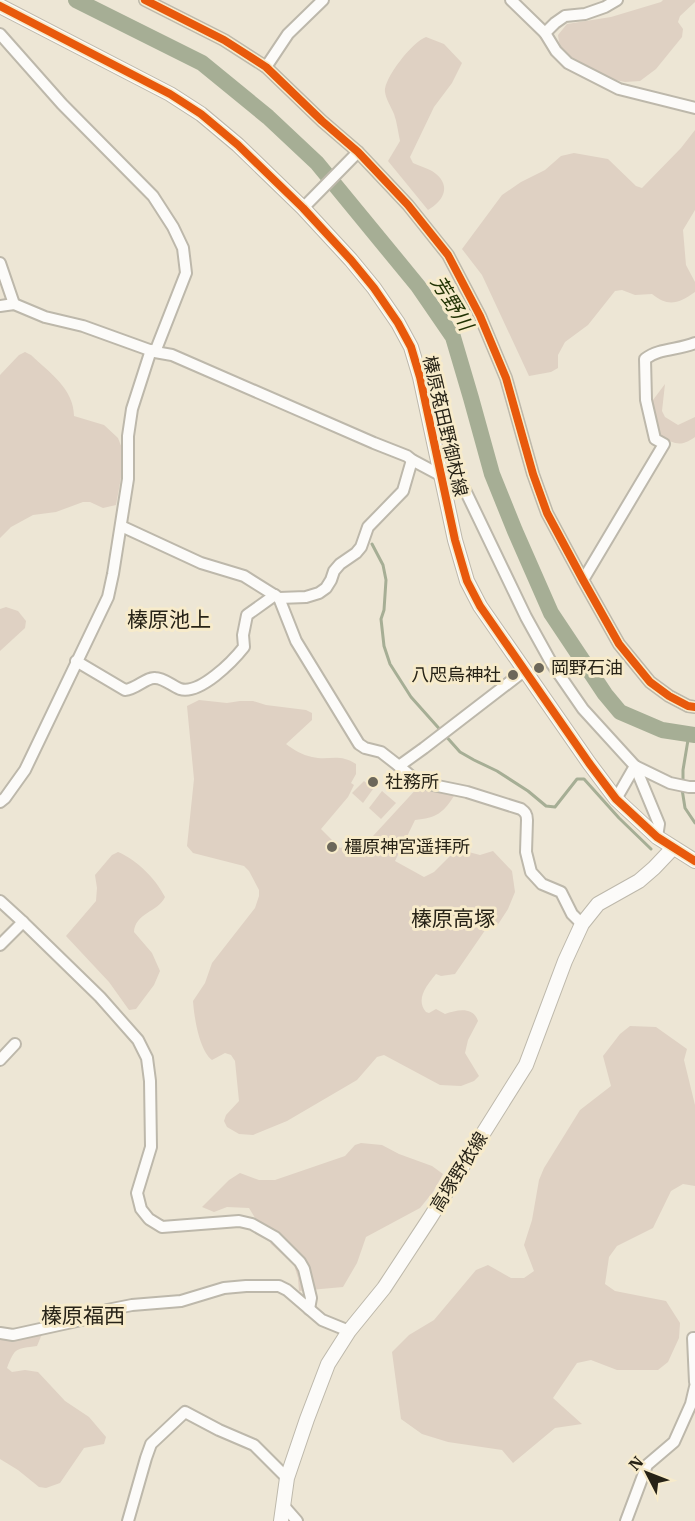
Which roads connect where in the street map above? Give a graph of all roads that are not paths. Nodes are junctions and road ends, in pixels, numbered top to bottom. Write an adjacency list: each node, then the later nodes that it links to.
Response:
1 (145, 0): 8 (street)
2 (323, 0): 8 (street)
3 (511, 0): 6 (street)
4 (617, 0): 6 (street)
5 (0, 6): 11 (main road, 榛原菟田野御杖線)
6 (545, 33): 9 (street)
7 (0, 34): 16 (street)
8 (266, 67): 10 (street)
9 (695, 108)
10 (356, 154): 11 (street); 20 (street)
11 (306, 205): 18 (main road, 榛原菟田野御杖線)
12 (0, 263): 13 (street)
13 (14, 304): 14 (street); 16 (street)
14 (0, 306)
15 (695, 343): 20 (street)
16 (153, 351): 17 (street); 19 (street)
17 (412, 460): 18 (street); 21 (street)
18 (442, 476): 23 (main road, 榛原菟田野御杖線); 26 (street)
19 (121, 526): 21 (street); 22 (street)
20 (583, 580): 24 (street)
21 (277, 596): 22 (street); 25 (street)
22 (76, 661): 29 (street)
23 (524, 671): 25 (street); 28 (main road, 榛原菟田野御杖線)
24 (695, 708)
25 (399, 766): 35 (street)
26 (634, 766): 27 (street); 28 (street); 30 (street)
27 (695, 788)
28 (616, 800): 30 (main road, 榛原菟田野御杖線)
29 (0, 802)
30 (657, 837): 31 (main road, 榛原菟田野御杖線)
31 (673, 848): 32 (main road, 榛原菟田野御杖線); 35 (main road, 高塚野依線)
32 (695, 861)
33 (0, 901): 34 (street)
34 (23, 922): 36 (street); 39 (street)
35 (582, 924): 40 (main road, 高塚野依線)
36 (0, 945)
37 (15, 1044): 38 (street)
38 (0, 1060)
39 (309, 1309): 40 (street); 41 (street)
40 (349, 1331): 45 (main road, 高塚野依線)
41 (0, 1333)
42 (695, 1338): 43 (street)
43 (695, 1382)
44 (695, 1387): 50 (street)
45 (287, 1478): 46 (main road, 高塚野依線); 47 (street)
46 (282, 1505): 48 (main road, 高塚野依線); 49 (street)
47 (128, 1521)
48 (281, 1521)
49 (297, 1521)
50 (626, 1521)

